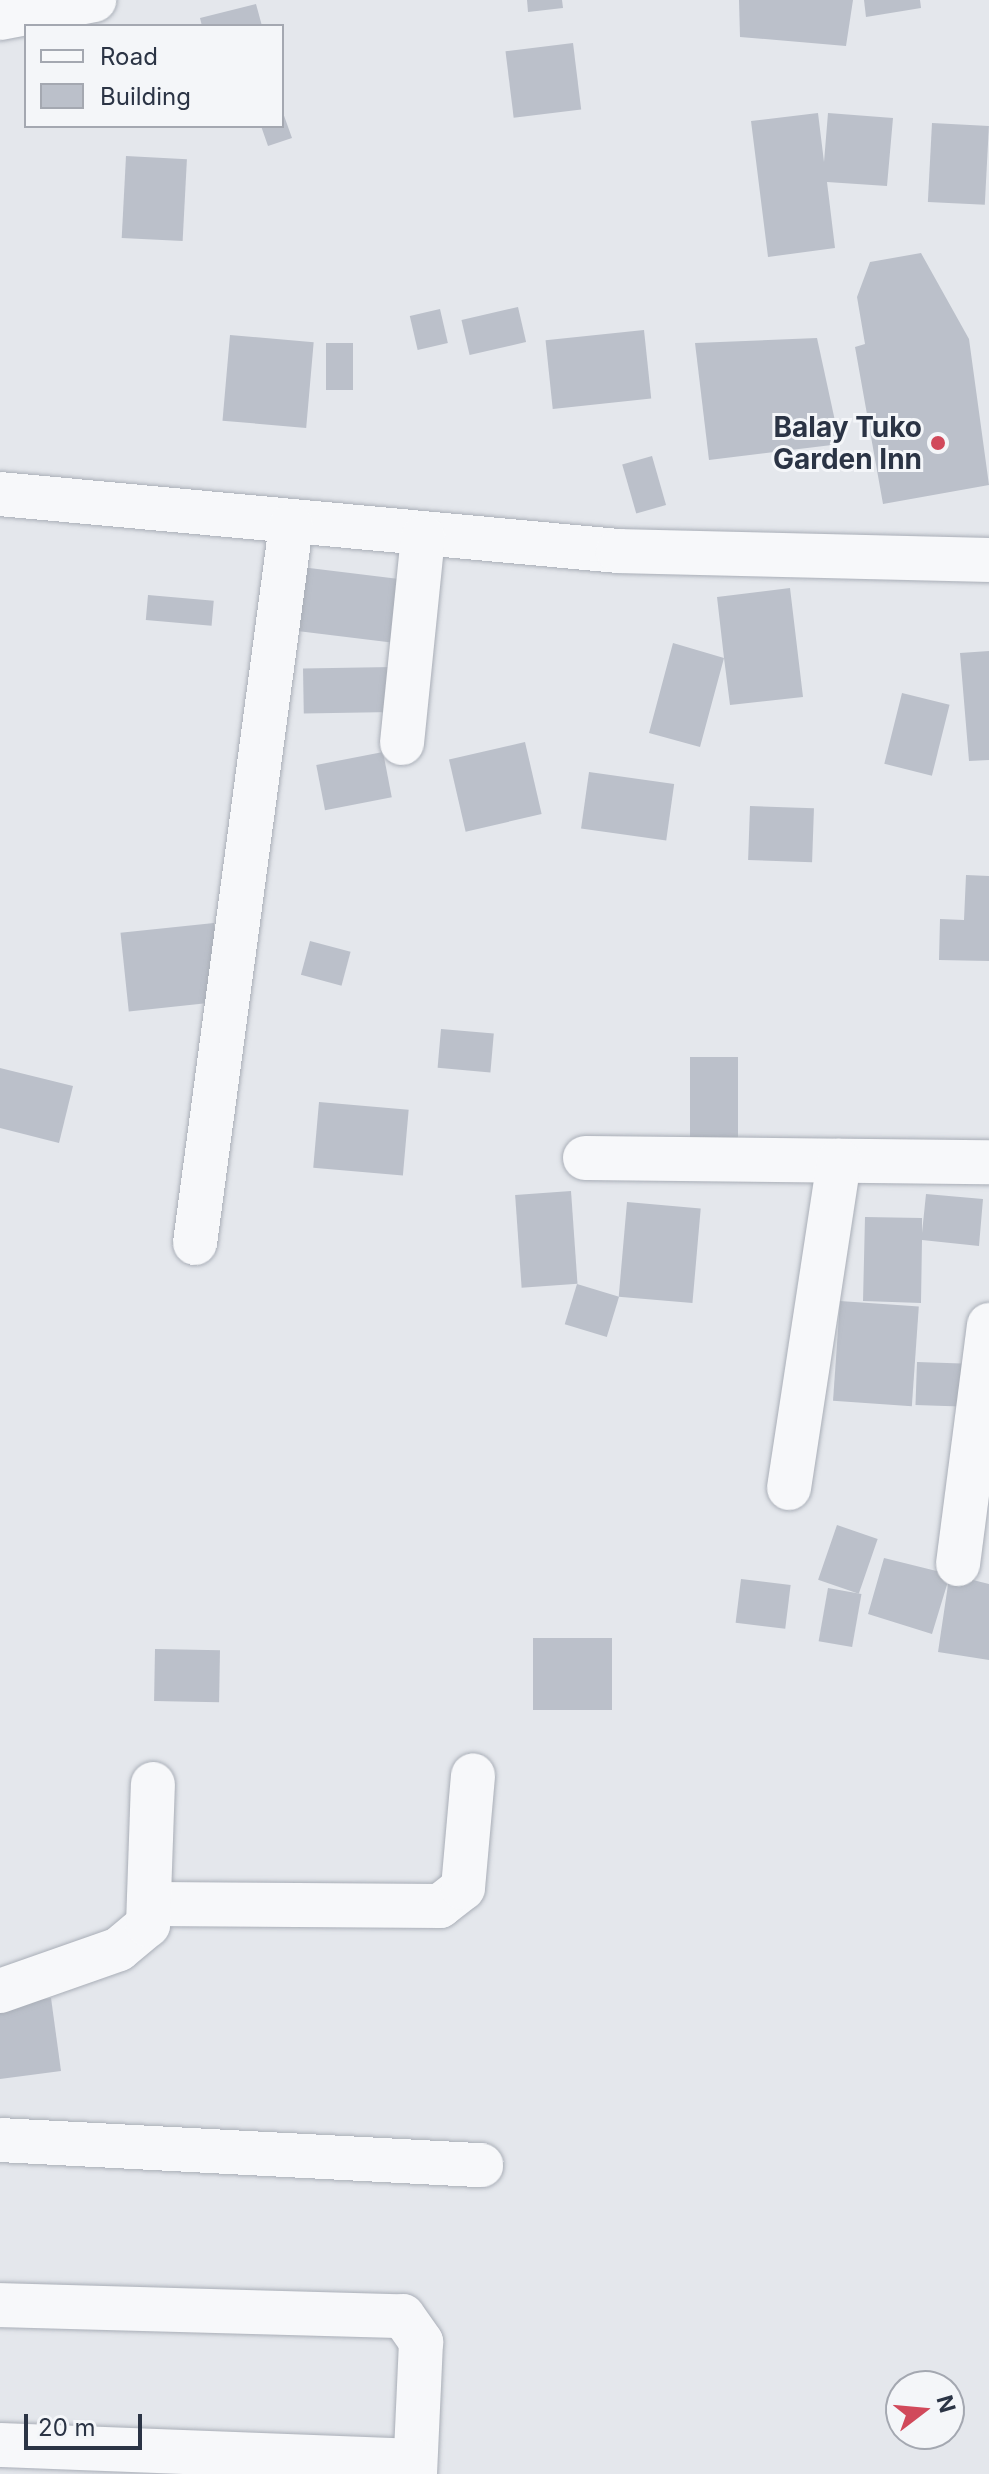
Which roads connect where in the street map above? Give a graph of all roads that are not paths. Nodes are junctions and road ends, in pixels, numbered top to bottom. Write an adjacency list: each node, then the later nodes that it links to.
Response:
1 (94, 0): 2 (street)
2 (0, 18)
3 (0, 494): 4 (street)
4 (291, 525): 5 (street); 11 (street)
5 (423, 537): 6 (street); 7 (street)
6 (989, 560)
7 (402, 743)
8 (585, 1158): 9 (street)
9 (839, 1161): 10 (street); 13 (street)
10 (989, 1162)
11 (195, 1243)
12 (989, 1325): 14 (street)
13 (789, 1488)
14 (958, 1564)
15 (473, 1775): 17 (street)
16 (153, 1784): 17 (street)
17 (153, 1904): 18 (street)
18 (0, 1991)
19 (0, 2140): 20 (street)
20 (481, 2165)
21 (0, 2305): 23 (street)
22 (0, 2445): 23 (street)
23 (415, 2467)

